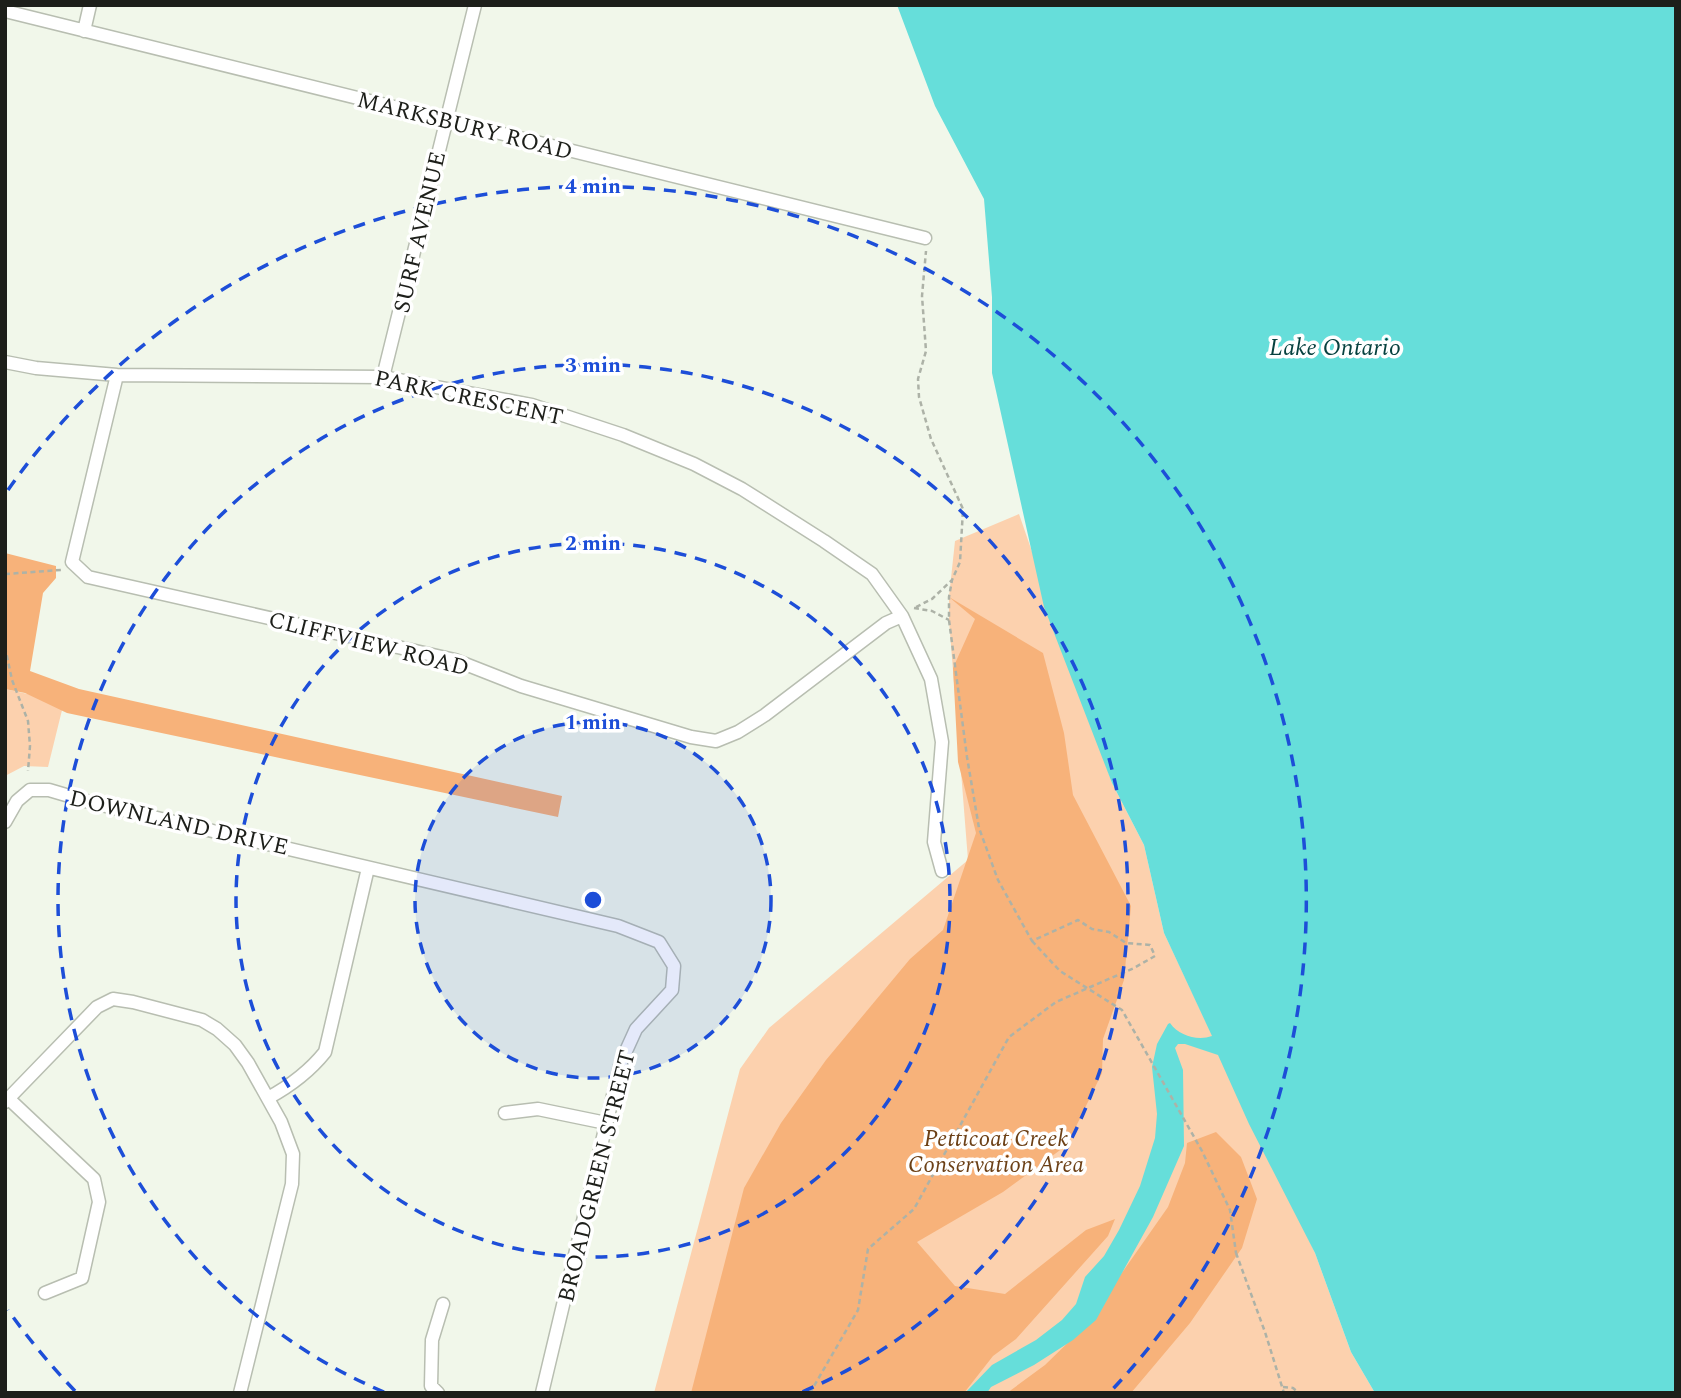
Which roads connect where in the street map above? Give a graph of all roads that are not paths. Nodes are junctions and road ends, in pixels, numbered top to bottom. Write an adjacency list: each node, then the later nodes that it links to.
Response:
1 (90, 5): 4 (street)
2 (475, 5): 5 (street, SURF AVENUE)
3 (5, 11): 4 (street, MARKSBURY ROAD)
4 (83, 31): 5 (street, MARKSBURY ROAD)
5 (446, 119): 6 (street, MARKSBURY ROAD); 9 (street, SURF AVENUE)
6 (925, 238)
7 (5, 362): 8 (street, PARK CRESCENT)
8 (117, 375): 9 (street, PARK CRESCENT); 10 (street, CLIFFVIEW ROAD)
9 (383, 377): 10 (street, PARK CRESCENT)
10 (902, 616): 13 (street, PARK CRESCENT)
11 (5, 822): 12 (street, DOWNLAND DRIVE)
12 (368, 868): 14 (street); 17 (street, BROADGREEN STREET)
13 (942, 871)
14 (268, 1098): 15 (street); 20 (street)
15 (7, 1100): 18 (street)
16 (505, 1113): 17 (street)
17 (606, 1123): 22 (street, BROADGREEN STREET)
18 (45, 1293)
19 (443, 1304): 21 (street)
20 (240, 1393)
21 (438, 1393)
22 (542, 1393)

